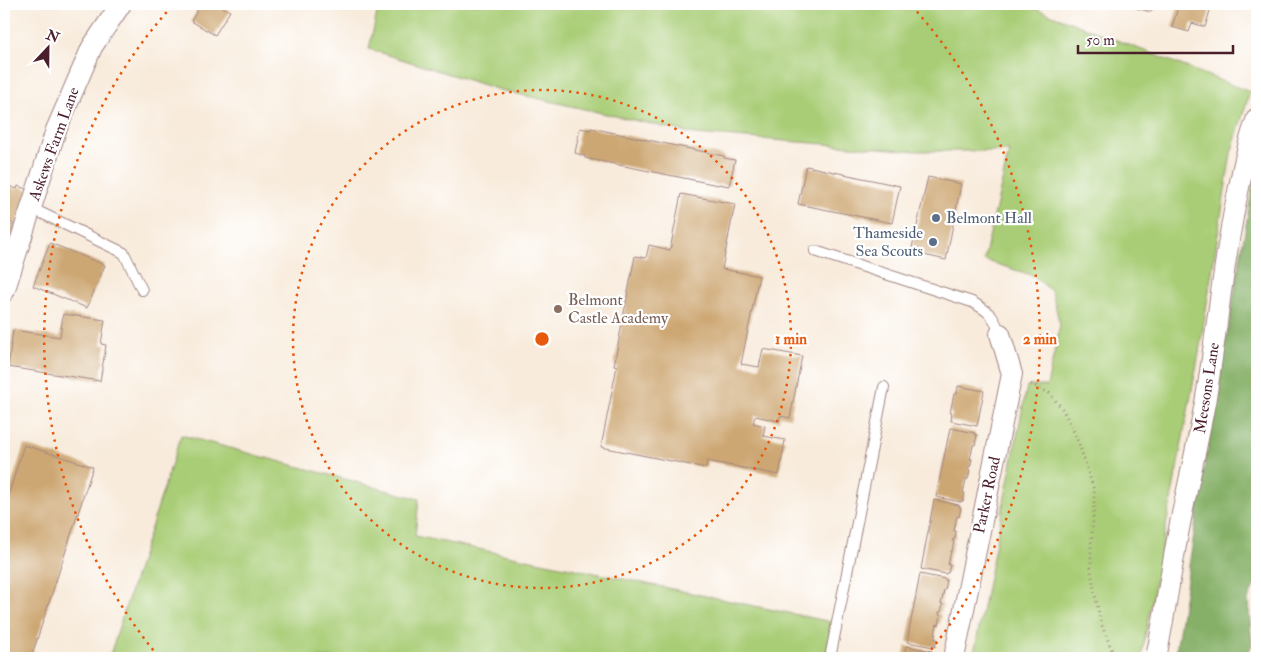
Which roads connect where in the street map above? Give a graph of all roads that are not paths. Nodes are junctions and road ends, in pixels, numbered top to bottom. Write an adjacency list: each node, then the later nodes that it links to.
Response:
1 (121, 4): 3 (street, Askews Farm Lane)
2 (1257, 118): 11 (street, Meesons Lane)
3 (31, 208): 5 (lane); 6 (street, Askews Farm Lane)
4 (815, 251): 7 (lane)
5 (142, 290)
6 (4, 292)
7 (1000, 334): 10 (street, Parker Road)
8 (884, 387): 9 (lane)
9 (830, 658)
10 (954, 658)
11 (1156, 658)

